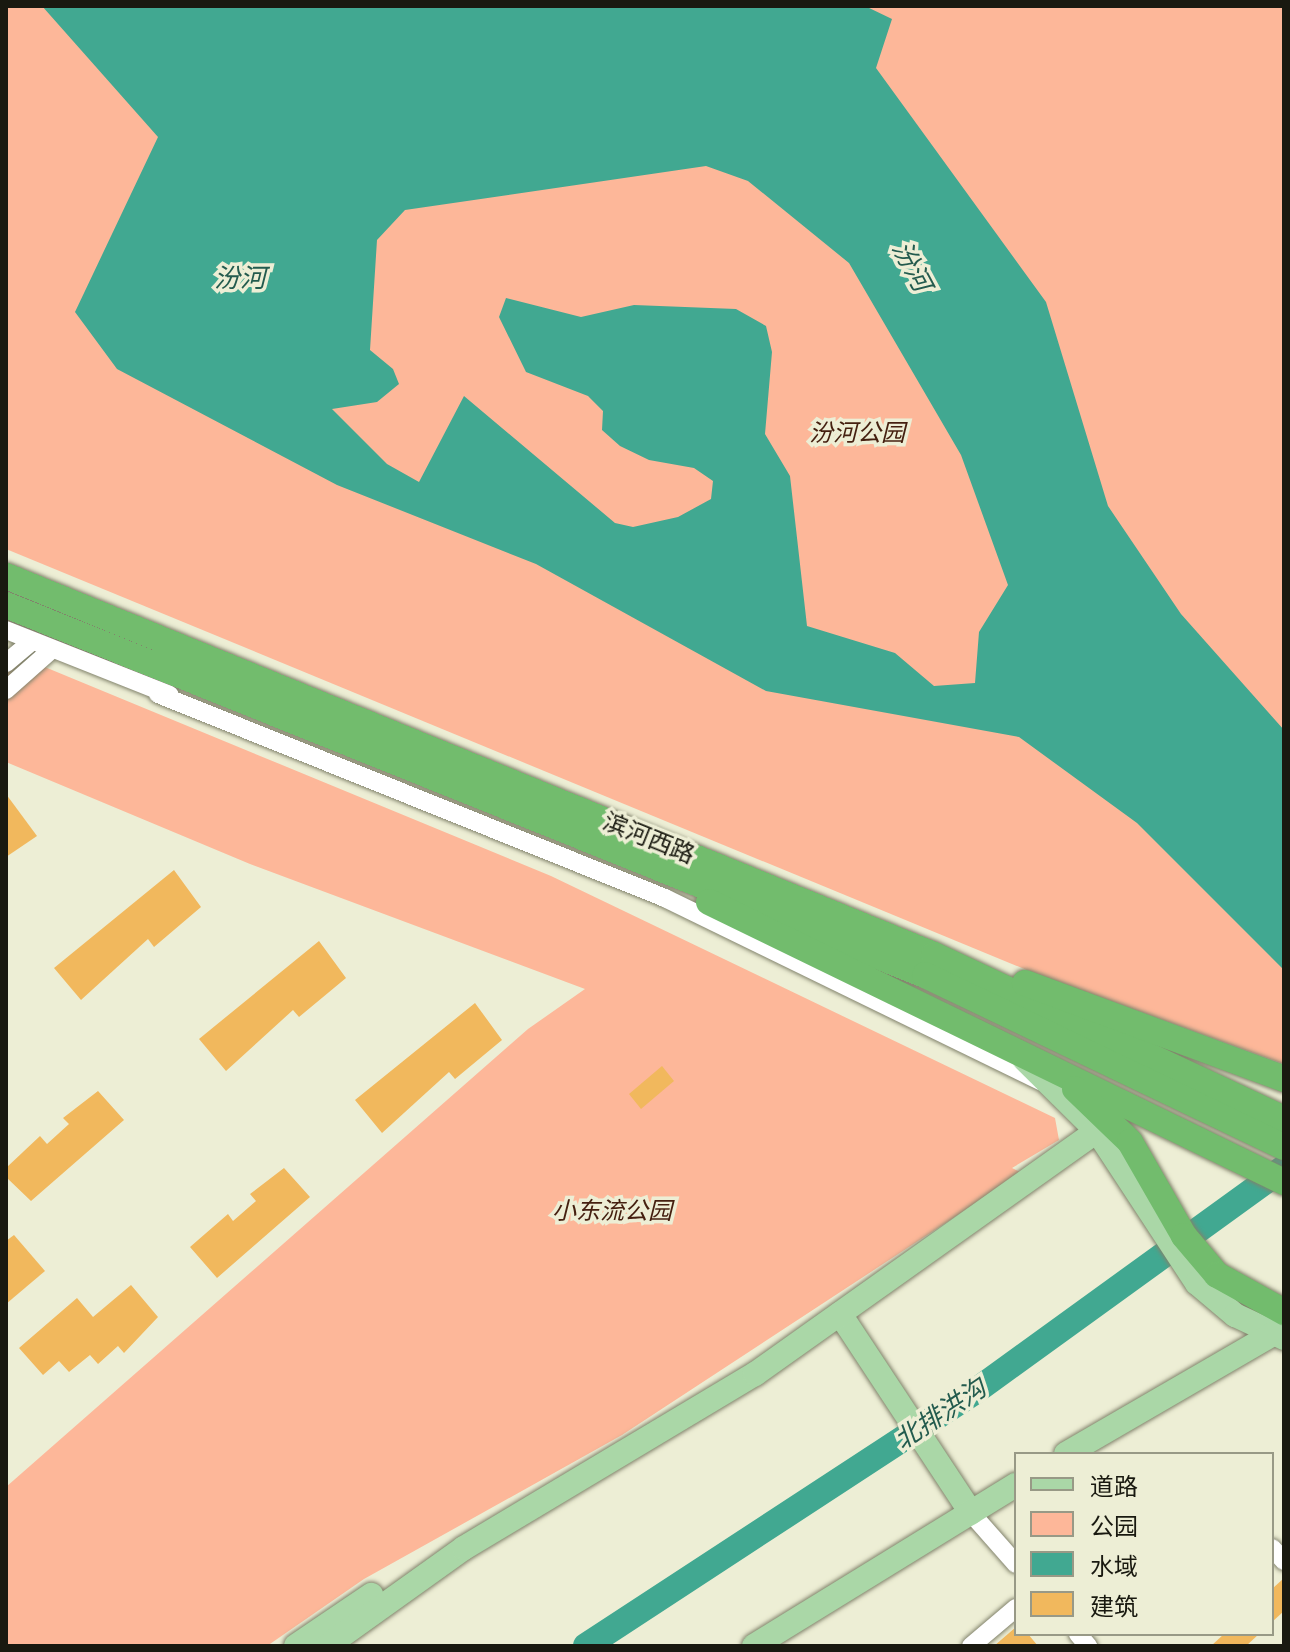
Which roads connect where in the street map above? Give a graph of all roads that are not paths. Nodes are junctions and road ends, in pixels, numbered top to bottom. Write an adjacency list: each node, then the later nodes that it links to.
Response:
1 (6, 576): 13 (highway, 滨河西路)
2 (6, 605): 9 (highway, 滨河西路)
3 (6, 630): 4 (street)
4 (31, 642): 5 (street); 6 (street)
5 (51, 650): 7 (street); 8 (street)
6 (6, 663)
7 (6, 690)
8 (158, 694): 9 (street); 11 (street)
9 (241, 700): 10 (highway, 滨河西路)
10 (623, 852): 12 (highway); 19 (highway, 滨河西路)
11 (665, 898): 12 (street); 16 (street)
12 (735, 917): 14 (highway)
13 (934, 955): 15 (highway); 17 (highway, 滨河西路)
14 (1012, 1048): 16 (main road); 20 (highway); 21 (highway)
15 (1284, 1079)
16 (1055, 1088): 18 (main road)
17 (1284, 1119)
18 (1097, 1131): 20 (main road); 22 (main road)
19 (1284, 1147)
20 (1122, 1148): 23 (highway); 23 (main road)
21 (1284, 1182)
22 (840, 1314): 25 (main road); 27 (main road)
23 (1280, 1328): 24 (main road)
24 (1069, 1452)
25 (579, 1479): 31 (main road); 32 (main road)
26 (1014, 1486): 27 (main road)
27 (971, 1513): 28 (street); 29 (main road)
28 (1014, 1562)
29 (878, 1570): 33 (main road); 34 (main road)
30 (1014, 1610): 35 (street)
31 (296, 1646)
32 (327, 1646)
33 (754, 1646)
34 (783, 1646)
35 (971, 1646)

